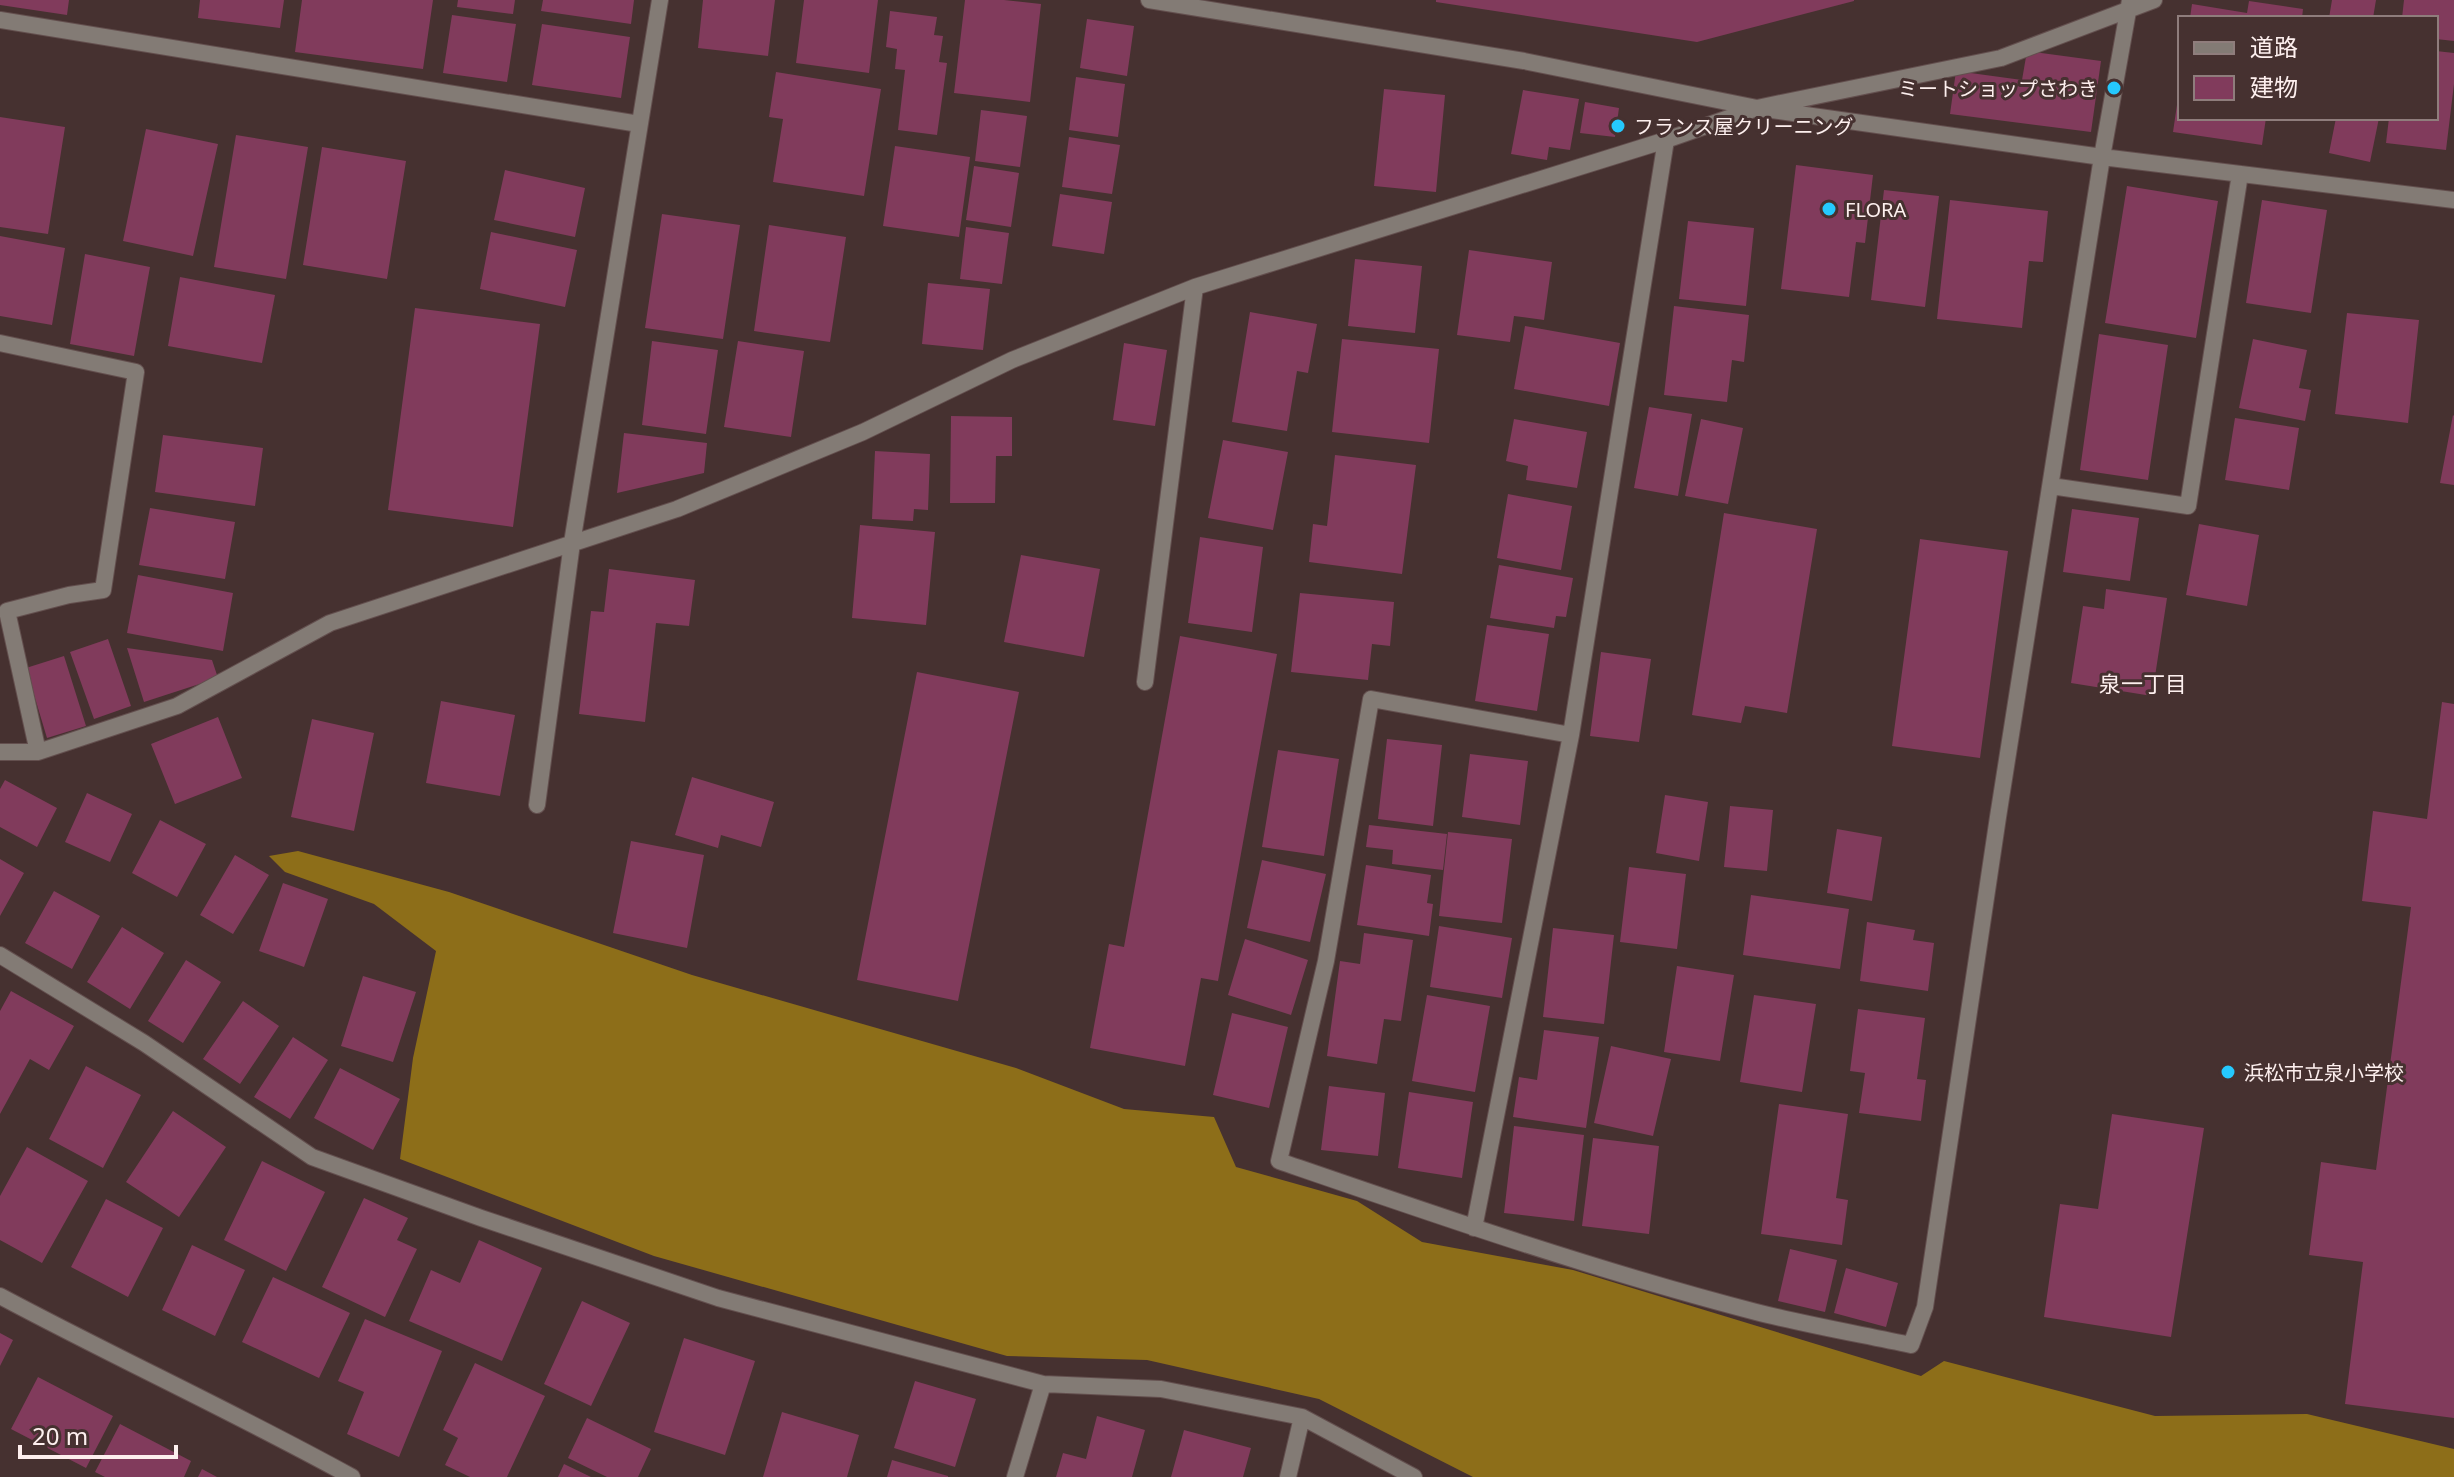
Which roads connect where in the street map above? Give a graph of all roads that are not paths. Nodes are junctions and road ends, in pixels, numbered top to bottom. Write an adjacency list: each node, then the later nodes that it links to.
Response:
1 (660, 0): 7 (street)
2 (1149, 0): 6 (street)
3 (2154, 0): 4 (street)
4 (2129, 4): 6 (street); 9 (street)
5 (0, 20): 7 (street)
6 (1757, 108): 8 (street); 9 (street)
7 (639, 124): 15 (street)
8 (1666, 140): 12 (street); 17 (street)
9 (2102, 157): 10 (street); 14 (street)
10 (2240, 174): 11 (street); 14 (street)
11 (2454, 200)
12 (1195, 287): 15 (street); 16 (street)
13 (0, 343): 19 (street)
14 (2051, 486): 22 (street)
15 (572, 543): 19 (street); 20 (street)
16 (1145, 682)
17 (1571, 735): 22 (street); 22 (street)
18 (0, 752): 19 (street)
19 (38, 752)
20 (537, 805)
21 (0, 955): 24 (street)
22 (1474, 1228)
23 (0, 1296): 26 (street)
24 (1043, 1384): 25 (street); 27 (street)
25 (1302, 1417): 28 (street); 29 (street)
26 (352, 1477)
27 (1015, 1477)
28 (1288, 1477)
29 (1414, 1477)

